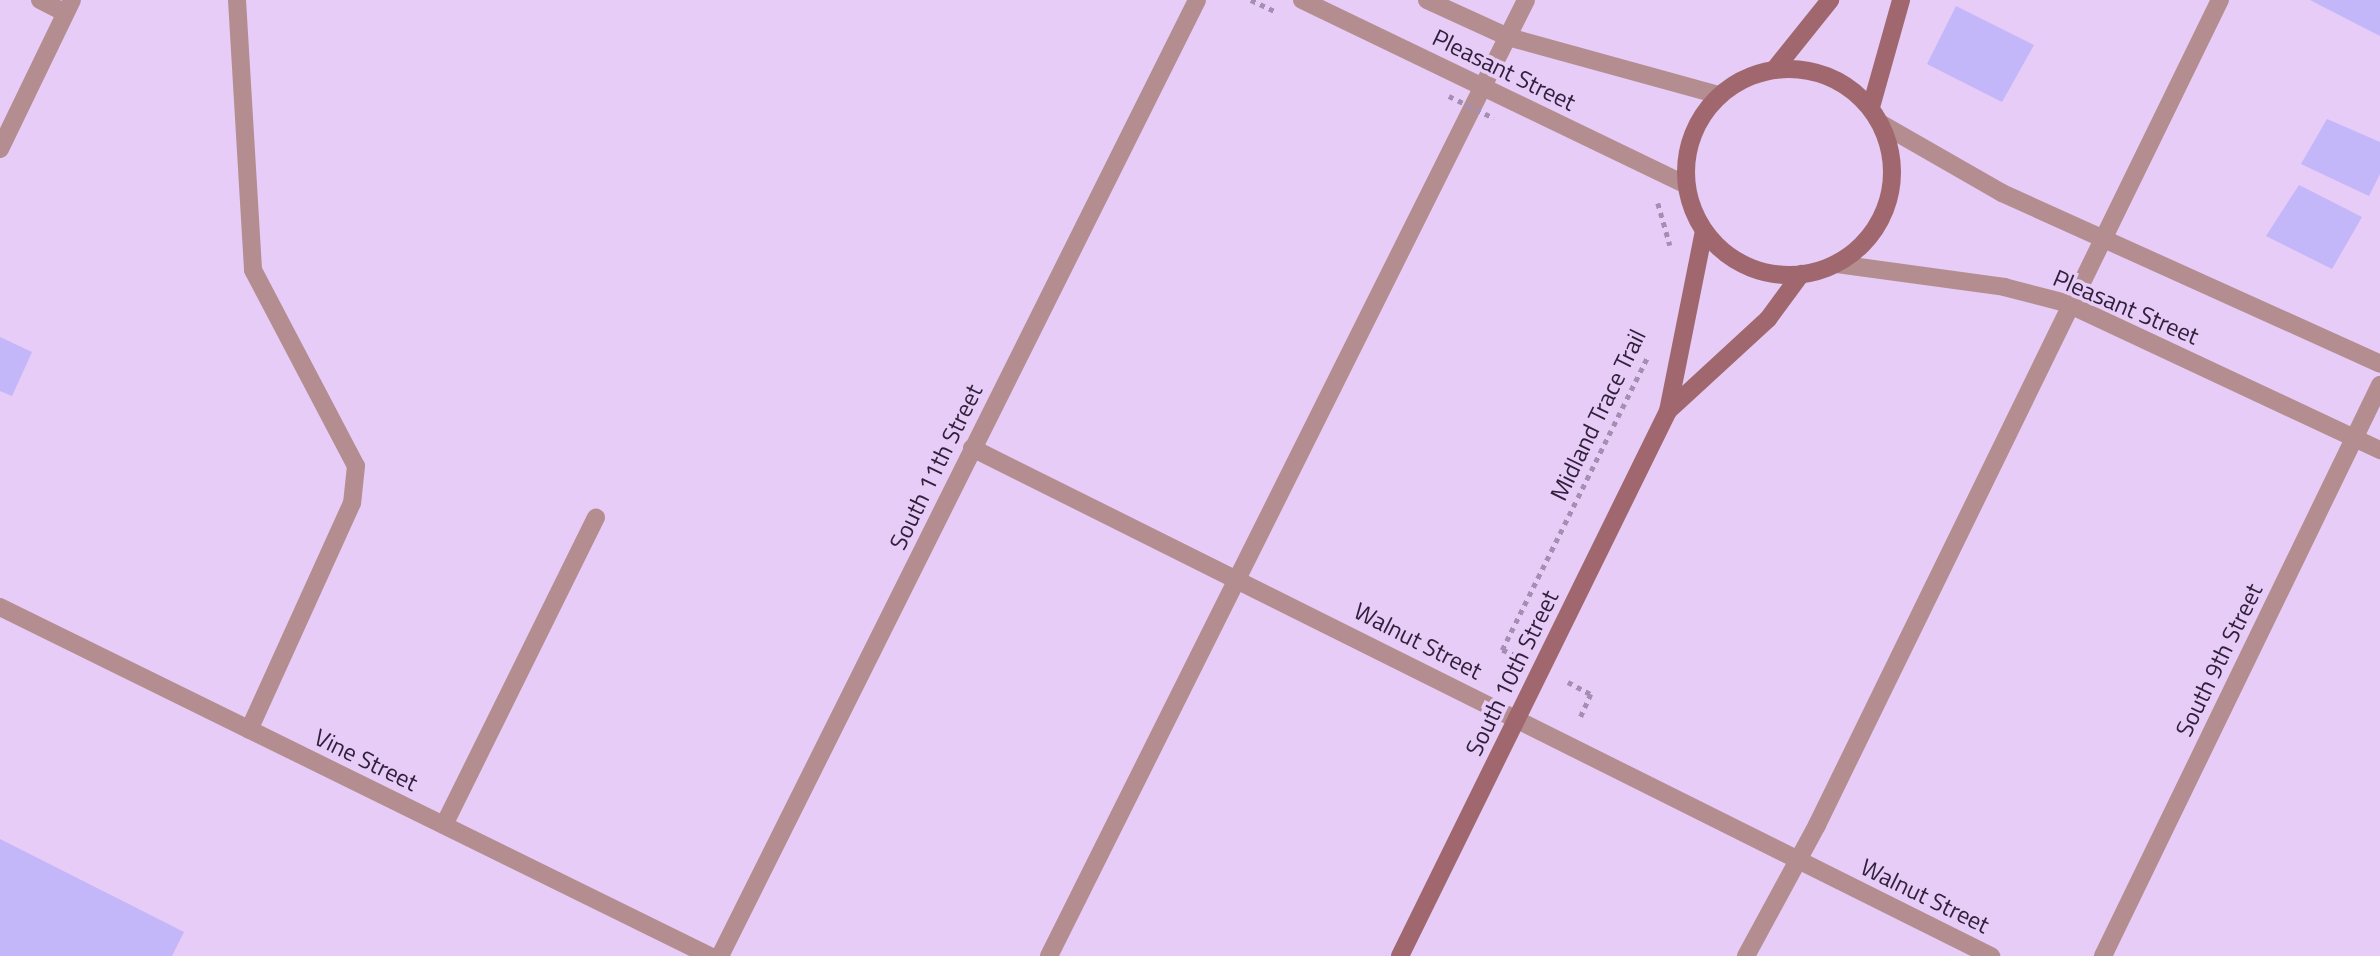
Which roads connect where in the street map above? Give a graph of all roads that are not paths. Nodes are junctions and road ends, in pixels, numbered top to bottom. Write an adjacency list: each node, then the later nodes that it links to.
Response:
1 (40, 0): 10 (street)
2 (237, 0): 33 (street)
3 (1197, 0): 27 (street, South 11th Street)
4 (1302, 0): 13 (street, Pleasant Street)
5 (1427, 0): 11 (street, Pleasant Street)
6 (1526, 0): 11 (street)
7 (1830, 0): 12 (main road)
8 (1901, 0): 15 (main road)
9 (2220, 0): 19 (street)
10 (69, 7): 16 (street)
11 (1508, 37): 13 (street); 14 (street, Pleasant Street)
12 (1774, 70): 14 (main road); 15 (main road)
13 (1483, 88): 17 (street, Pleasant Street); 30 (street)
14 (1719, 95): 17 (main road)
15 (1875, 115): 19 (street); 20 (main road)
16 (0, 149)
17 (1686, 185): 18 (main road)
18 (1703, 230): 21 (main road); 25 (main road, South 10th Street)
19 (2101, 235): 22 (street); 23 (street)
20 (1837, 264): 21 (main road); 22 (street, Pleasant Street)
21 (1801, 274): 25 (main road, South 10th Street)
22 (2067, 303): 26 (street, Pleasant Street); 35 (street)
23 (2380, 364)
24 (2380, 385): 26 (street, South 9th Street)
25 (1668, 411): 32 (main road, South 10th Street)
26 (2354, 437): 28 (street, Pleasant Street); 42 (street, South 9th Street)
27 (972, 448): 30 (street, Walnut Street); 37 (street, South 11th Street)
28 (2380, 450)
29 (596, 517): 34 (street)
30 (1242, 580): 32 (street, Walnut Street); 38 (street)
31 (0, 607): 33 (street, Vine Street)
32 (1517, 718): 35 (street, Walnut Street); 39 (main road, South 10th Street)
33 (249, 730): 34 (street, Vine Street)
34 (444, 825): 36 (street, Vine Street)
35 (1795, 858): 40 (street); 41 (street, Walnut Street)
36 (710, 956)
37 (720, 956)
38 (1049, 956)
39 (1400, 956)
40 (1746, 956)
41 (1991, 956)
42 (2103, 956)

